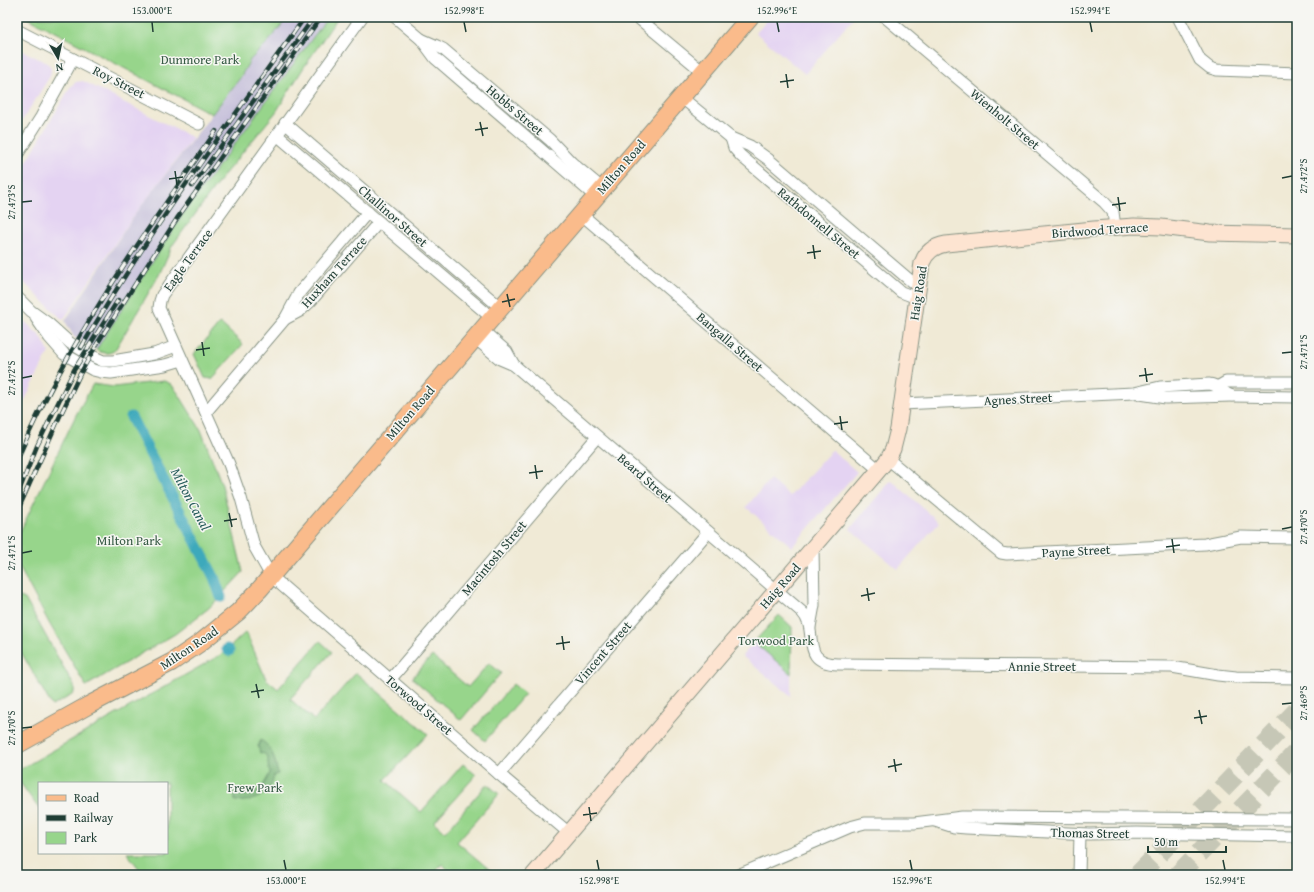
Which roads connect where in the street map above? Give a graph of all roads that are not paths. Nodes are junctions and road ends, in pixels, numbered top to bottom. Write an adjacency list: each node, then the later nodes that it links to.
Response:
1 (362, 17): 12 (street, Eagle Terrace)
2 (394, 17): 16 (street, Hobbs Street)
3 (637, 17): 9 (street)
4 (750, 17): 9 (main road, Milton Road)
5 (885, 17): 20 (street, Wienholt Street)
6 (1178, 17): 10 (street)
7 (17, 30): 8 (street, Roy Street)
8 (73, 59): 13 (street, Roy Street); 15 (street)
9 (703, 72): 11 (main road, Milton Road)
10 (1297, 73)
11 (682, 97): 16 (main road, Milton Road); 23 (street, Rathdonnell Street)
12 (285, 123): 14 (street, Eagle Terrace); 27 (street, Challinor Street)
13 (198, 124)
14 (277, 135): 17 (street, Challinor Street); 28 (street, Eagle Terrace)
15 (17, 155)
16 (599, 193): 18 (main road, Milton Road)
17 (368, 212): 19 (street, Challinor Street); 26 (street, Huxham Terrace)
18 (581, 214): 27 (main road, Milton Road); 38 (street, Bangalla Street)
19 (379, 222): 26 (street, Huxham Terrace); 27 (street, Challinor Street)
20 (1115, 227): 21 (street, Birdwood Terrace); 22 (street, Birdwood Terrace)
21 (1297, 235)
22 (930, 251): 23 (street, Haig Road)
23 (918, 293): 35 (street, Haig Road)
24 (17, 297): 25 (street)
25 (31, 310): 28 (street); 29 (street)
26 (285, 319): 36 (street, Huxham Terrace)
27 (488, 324): 37 (street, Beard Street); 42 (main road, Milton Road)
28 (176, 346): 29 (street, Eagle Terrace)
29 (182, 360): 36 (street, Eagle Terrace)
30 (1297, 382): 31 (street, Agnes Street)
31 (1219, 386): 32 (street, Agnes Street); 33 (street)
32 (1134, 393): 33 (street, Agnes Street); 35 (street, Agnes Street)
33 (1231, 396): 34 (street, Agnes Street)
34 (1297, 397)
35 (902, 404): 38 (street, Haig Road)
36 (206, 412): 42 (street, Eagle Terrace)
37 (597, 437): 39 (street, Beard Street); 46 (street, Macintosh Street)
38 (884, 464): 40 (street, Payne Street); 41 (street, Haig Road)
39 (708, 532): 43 (street, Beard Street); 48 (street, Vincent Street)
40 (1297, 538)
41 (813, 548): 43 (street, Haig Road); 44 (street, Annie Street)
42 (271, 576): 46 (street, Torwood Street); 47 (main road, Milton Road)
43 (777, 590): 44 (street, Annie Street); 51 (street, Haig Road)
44 (810, 630): 45 (street, Annie Street)
45 (1297, 678)
46 (390, 680): 48 (street, Torwood Street)
47 (17, 745)
48 (499, 774): 51 (street, Torwood Street)
49 (1297, 819): 50 (street, Thomas Street)
50 (932, 821): 52 (street, Thomas Street); 55 (street, Thomas Street)
51 (568, 833): 54 (street, Haig Road)
52 (1080, 834): 53 (street, Thomas Street); 56 (street)
53 (1297, 836)
54 (533, 875)
55 (738, 875)
56 (1080, 875)

